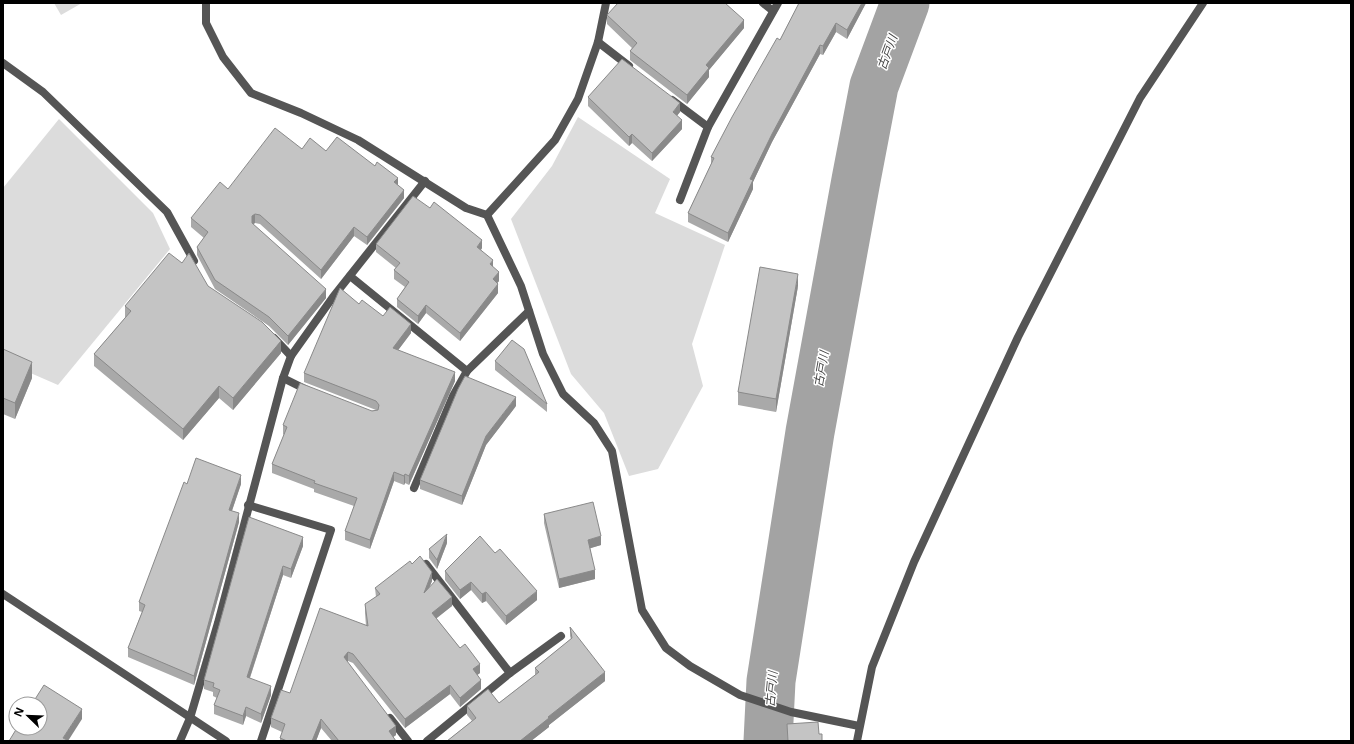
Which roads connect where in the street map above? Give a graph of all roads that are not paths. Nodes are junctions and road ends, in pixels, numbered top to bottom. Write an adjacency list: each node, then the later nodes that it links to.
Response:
1 (206, 3): 12 (street)
2 (606, 3): 7 (street)
3 (763, 3): 6 (street)
4 (778, 3): 6 (street)
5 (1203, 3): 31 (street)
6 (773, 11): 11 (street)
7 (598, 42): 9 (street); 14 (street)
8 (3, 63): 15 (street)
9 (634, 70)
10 (665, 94): 11 (street)
11 (708, 127): 13 (street)
12 (425, 181): 14 (street); 16 (street)
13 (680, 200)
14 (487, 214): 17 (street)
15 (196, 266)
16 (350, 276): 19 (street); 20 (street)
17 (529, 311): 20 (street); 31 (street)
18 (266, 330): 19 (street)
19 (291, 356): 21 (street)
20 (467, 370): 23 (street)
21 (283, 378): 22 (street); 24 (street)
22 (317, 394)
23 (414, 488)
24 (248, 505): 30 (street); 34 (street)
25 (423, 560): 28 (street)
26 (3, 594): 30 (street)
27 (560, 636): 28 (street)
28 (510, 673): 36 (street)
29 (383, 710): 35 (street)
30 (190, 718): 32 (street); 33 (street)
31 (859, 726): 37 (street)
32 (180, 741)
33 (226, 741)
34 (261, 741)
35 (408, 741)
36 (427, 741)
37 (857, 741)

